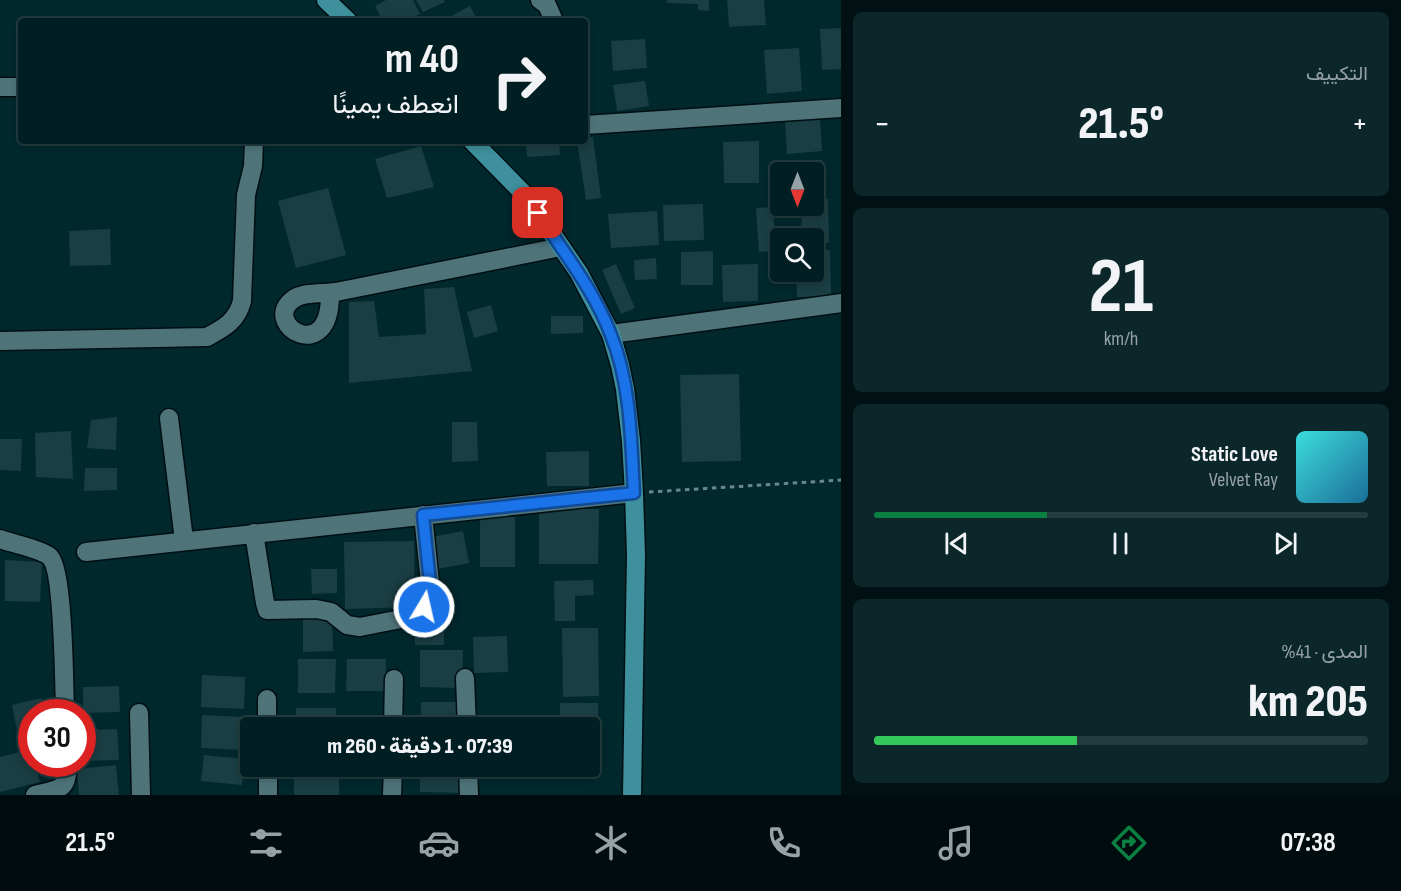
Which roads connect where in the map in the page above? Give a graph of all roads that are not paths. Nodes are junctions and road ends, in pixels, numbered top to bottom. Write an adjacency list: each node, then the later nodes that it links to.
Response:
1 (326, 0): 3 (main road)
2 (540, 0): 4 (street)
3 (345, 18)
4 (553, 18)
5 (0, 87): 6 (street)
6 (18, 87)
7 (841, 108): 8 (street)
8 (588, 124)
9 (254, 144): 15 (street)
10 (474, 144): 11 (main road)
11 (561, 247): 12 (street); 14 (main road)
12 (330, 293)
13 (841, 303): 14 (street)
14 (611, 334): 17 (main road)
15 (0, 341)
16 (169, 418): 21 (street)
17 (634, 493): 18 (street); 40 (main road)
18 (423, 515): 19 (street); 19 (street)
19 (254, 533): 21 (street)
20 (0, 539): 25 (street)
21 (184, 540): 22 (street)
22 (86, 552)
23 (465, 678): 30 (street)
24 (394, 679): 29 (street)
25 (64, 699)
26 (267, 699): 28 (street)
27 (139, 713): 36 (street)
28 (267, 717)
29 (393, 717)
30 (467, 717)
31 (67, 777): 35 (street)
32 (268, 777): 37 (street)
33 (393, 777): 38 (street)
34 (469, 777): 39 (street)
35 (35, 795)
36 (141, 795)
37 (268, 795)
38 (392, 795)
39 (470, 795)
40 (632, 795)

